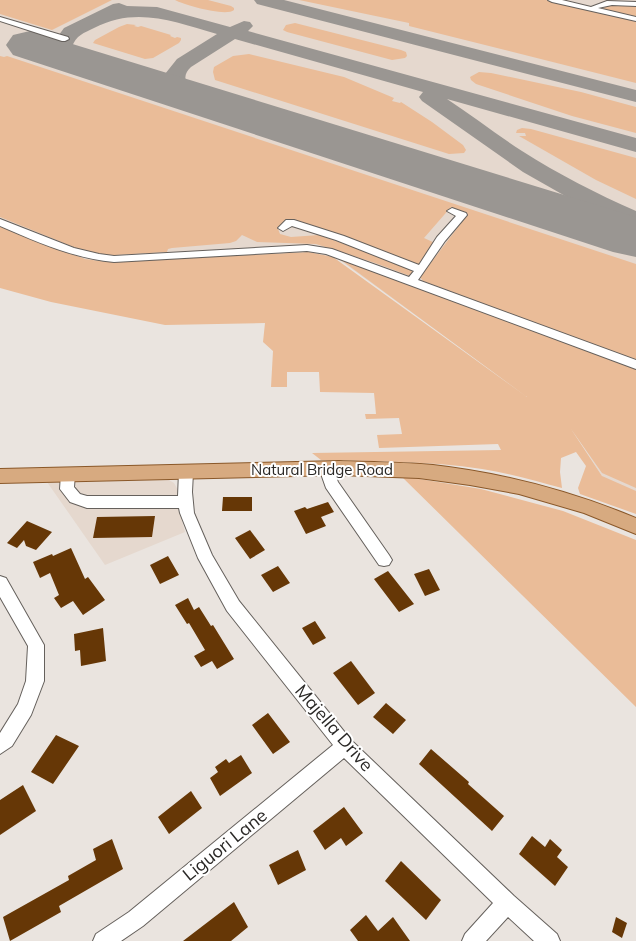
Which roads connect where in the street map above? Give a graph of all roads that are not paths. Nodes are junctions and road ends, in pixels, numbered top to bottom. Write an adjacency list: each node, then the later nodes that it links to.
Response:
1 (552, 0): 3 (street)
2 (636, 4): 3 (street)
3 (592, 9): 4 (street)
4 (636, 19)
5 (0, 20): 6 (street)
6 (65, 38)
7 (452, 211): 10 (street)
8 (0, 222): 11 (street)
9 (283, 228): 10 (street)
10 (421, 270): 11 (street)
11 (412, 281): 12 (street)
12 (636, 365)
13 (326, 468): 14 (main road, Natural Bridge Road); 18 (main road, Natural Bridge Road); 19 (street)
14 (186, 472): 15 (main road, Natural Bridge Road); 17 (street, Majella Drive)
15 (68, 474): 16 (main road, Natural Bridge Road); 17 (street)
16 (0, 476)
17 (186, 502): 22 (street, Majella Drive)
18 (636, 526)
19 (384, 560)
20 (0, 583): 21 (street)
21 (0, 745)
22 (345, 746): 23 (street, Majella Drive); 24 (street, Liguori Lane)
23 (507, 903): 25 (street); 26 (street, Majella Drive)
24 (103, 941)
25 (472, 941)
26 (550, 941)

